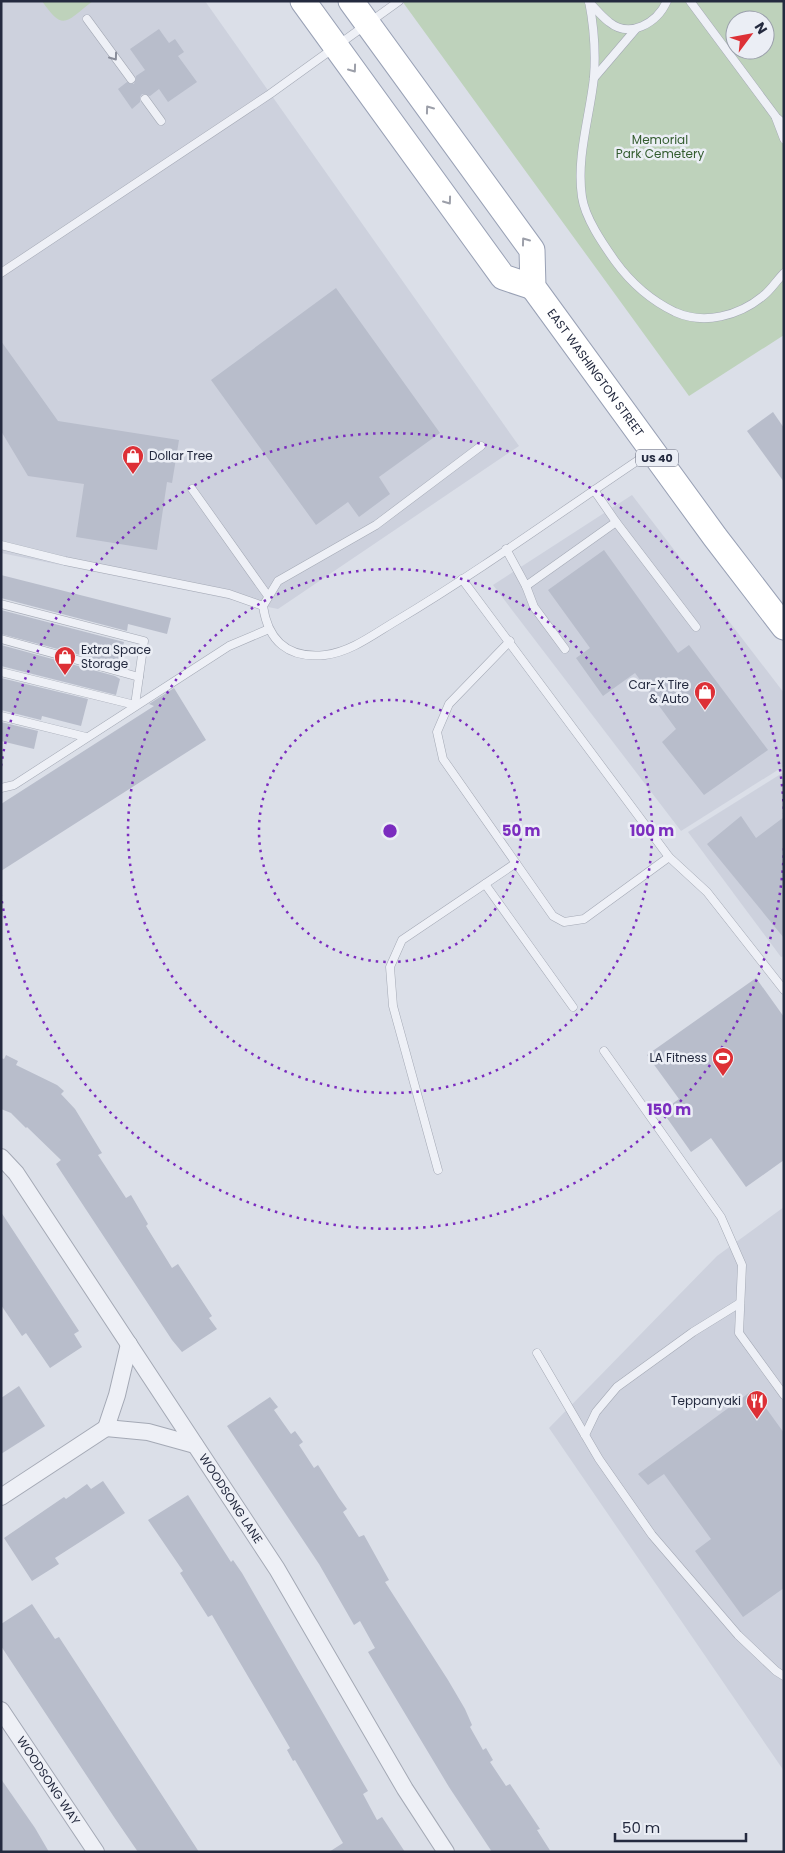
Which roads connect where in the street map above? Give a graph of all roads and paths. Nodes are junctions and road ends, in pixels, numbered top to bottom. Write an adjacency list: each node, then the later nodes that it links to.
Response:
1 (304, 1): 10 (main road)
2 (351, 1): 8 (main road)
3 (399, 1): 8 (lane)
4 (667, 1): 9 (lane)
5 (690, 1): 14 (lane)
6 (589, 2): 9 (lane); 11 (lane)
7 (87, 19): 12 (lane, one-way to 12)
8 (368, 24): 10 (lane); 20 (main road, one-way to 8)
9 (634, 30): 11 (lane)
10 (336, 46): 18 (lane); 20 (main road, one-way to 20)
11 (594, 78): 19 (lane)
12 (131, 79)
13 (145, 99): 15 (lane)
14 (776, 117): 16 (lane); 17 (lane)
15 (161, 121)
16 (784, 124)
17 (784, 139)
18 (1, 273)
19 (784, 273)
20 (533, 287): 22 (main road, EAST WASHINGTON STREET / US 40)
21 (481, 446): 30 (lane)
22 (652, 451): 24 (lane); 34 (main road, EAST WASHINGTON STREET / US 40)
23 (192, 489): 30 (lane)
24 (594, 490): 25 (lane); 27 (lane)
25 (616, 522): 29 (lane); 33 (lane)
26 (1, 545): 32 (lane)
27 (506, 549): 28 (lane); 29 (lane)
28 (462, 579): 35 (lane); 37 (lane)
29 (526, 586): 38 (lane)
30 (268, 596): 32 (lane)
31 (1, 604): 40 (lane)
32 (263, 606): 35 (lane)
33 (696, 627)
34 (784, 627)
35 (269, 629): 41 (lane)
36 (1, 639): 40 (lane)
37 (510, 641): 45 (lane); 46 (lane)
38 (566, 650)
39 (1, 672): 41 (lane)
40 (139, 677): 41 (lane)
41 (135, 705): 43 (lane)
42 (1, 716): 43 (lane)
43 (86, 737): 44 (lane)
44 (1, 788)
45 (669, 858): 46 (lane); 48 (lane)
46 (516, 863): 47 (lane)
47 (485, 884): 50 (lane); 53 (lane)
48 (781, 981): 49 (lane)
49 (784, 990)
50 (573, 1007)
51 (604, 1051): 54 (lane)
52 (1, 1156): 55 (street, WOODSONG LANE)
53 (438, 1170)
54 (740, 1303): 57 (lane); 59 (lane)
55 (129, 1344): 58 (street); 60 (street, WOODSONG LANE)
56 (537, 1353): 59 (lane)
57 (784, 1396)
58 (106, 1428): 60 (street); 61 (street)
59 (585, 1435): 62 (lane)
60 (195, 1445): 65 (street, WOODSONG LANE)
61 (1, 1497)
62 (784, 1676)
63 (1, 1710): 64 (street, WOODSONG WAY)
64 (96, 1852)
65 (446, 1852)

